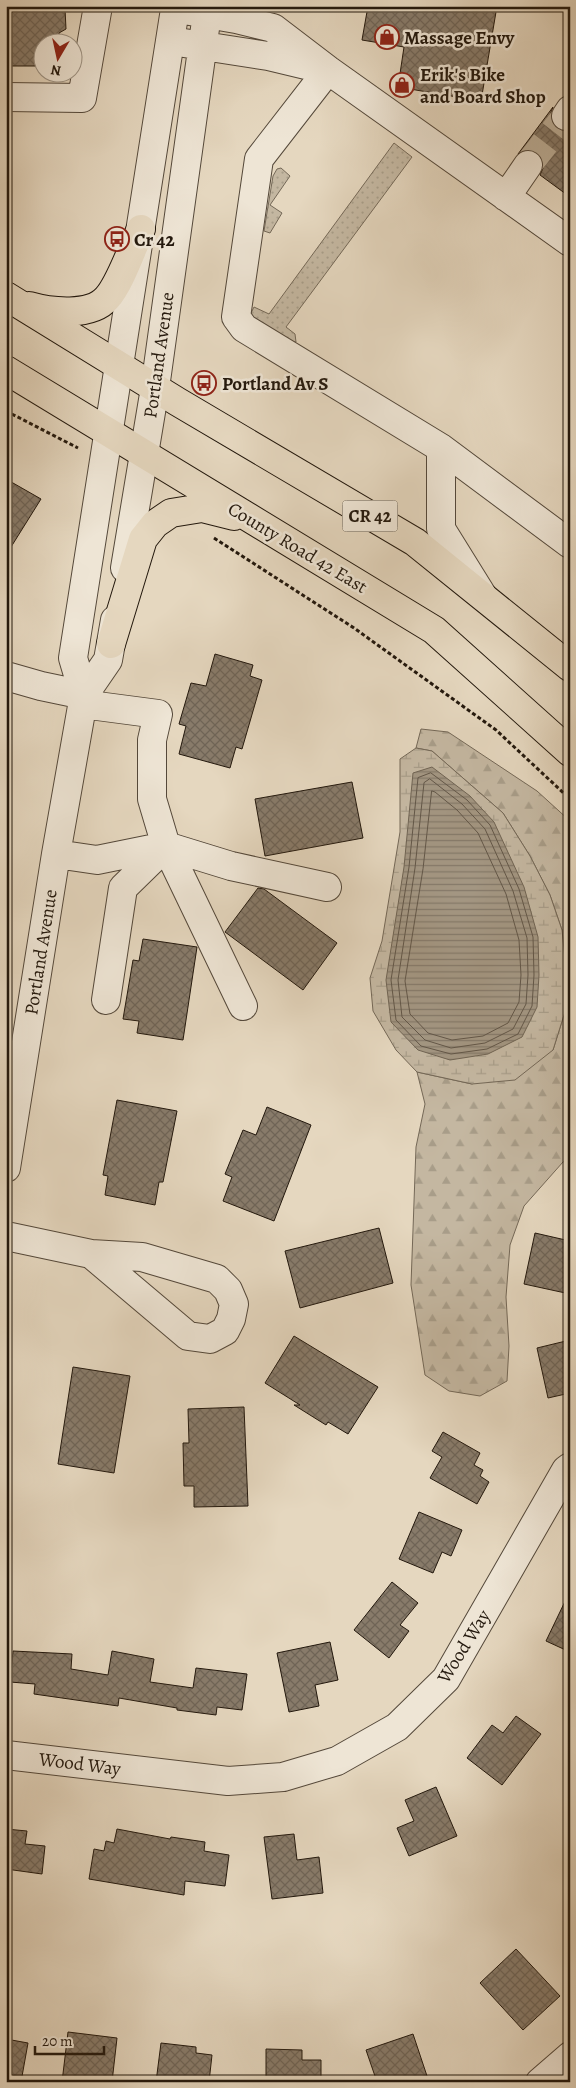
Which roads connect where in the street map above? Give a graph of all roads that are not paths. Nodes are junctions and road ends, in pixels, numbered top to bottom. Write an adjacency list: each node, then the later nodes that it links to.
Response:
1 (98, 6): 7 (street)
2 (176, 7): 3 (street); 4 (street, Portland Avenue)
3 (206, 10): 5 (street, Portland Avenue); 6 (street)
4 (170, 41): 5 (street); 10 (street, Portland Avenue)
5 (203, 46): 6 (street); 15 (street, Portland Avenue)
6 (328, 70): 9 (street); 17 (street)
7 (6, 97)
8 (528, 165): 9 (street)
9 (506, 197): 11 (street)
10 (141, 229): 12 (highway); 13 (street, Portland Avenue)
11 (570, 242)
12 (12, 300): 13 (highway, CR 42)
13 (119, 367): 15 (highway, CR 42); 16 (street, Portland Avenue)
14 (6, 370): 16 (highway, County Road 42 East)
15 (155, 388): 18 (street, Portland Avenue); 21 (highway, CR 42)
16 (108, 431): 18 (highway, County Road 42 East); 25 (street, Portland Avenue)
17 (441, 448): 20 (street); 21 (street)
18 (143, 452): 19 (highway, County Road 42 East); 22 (street, Portland Avenue)
19 (263, 526): 22 (highway); 26 (highway, County Road 42 East)
20 (570, 544)
21 (484, 598): 23 (highway, CR 42)
22 (111, 644): 25 (street, Portland Avenue)
23 (570, 667)
24 (6, 676): 25 (street)
25 (83, 699): 27 (street); 28 (street, Portland Avenue)
26 (570, 752)
27 (166, 846): 28 (street); 29 (street); 30 (street); 31 (street)
28 (56, 854): 32 (street, Portland Avenue)
29 (326, 887)
30 (106, 1000)
31 (243, 1006)
32 (6, 1168)
33 (6, 1236): 34 (street)
34 (91, 1254): 34 (street)
35 (570, 1467): 36 (street, Wood Way)
36 (6, 1755)
37 (570, 2056): 38 (street)
38 (540, 2082)

